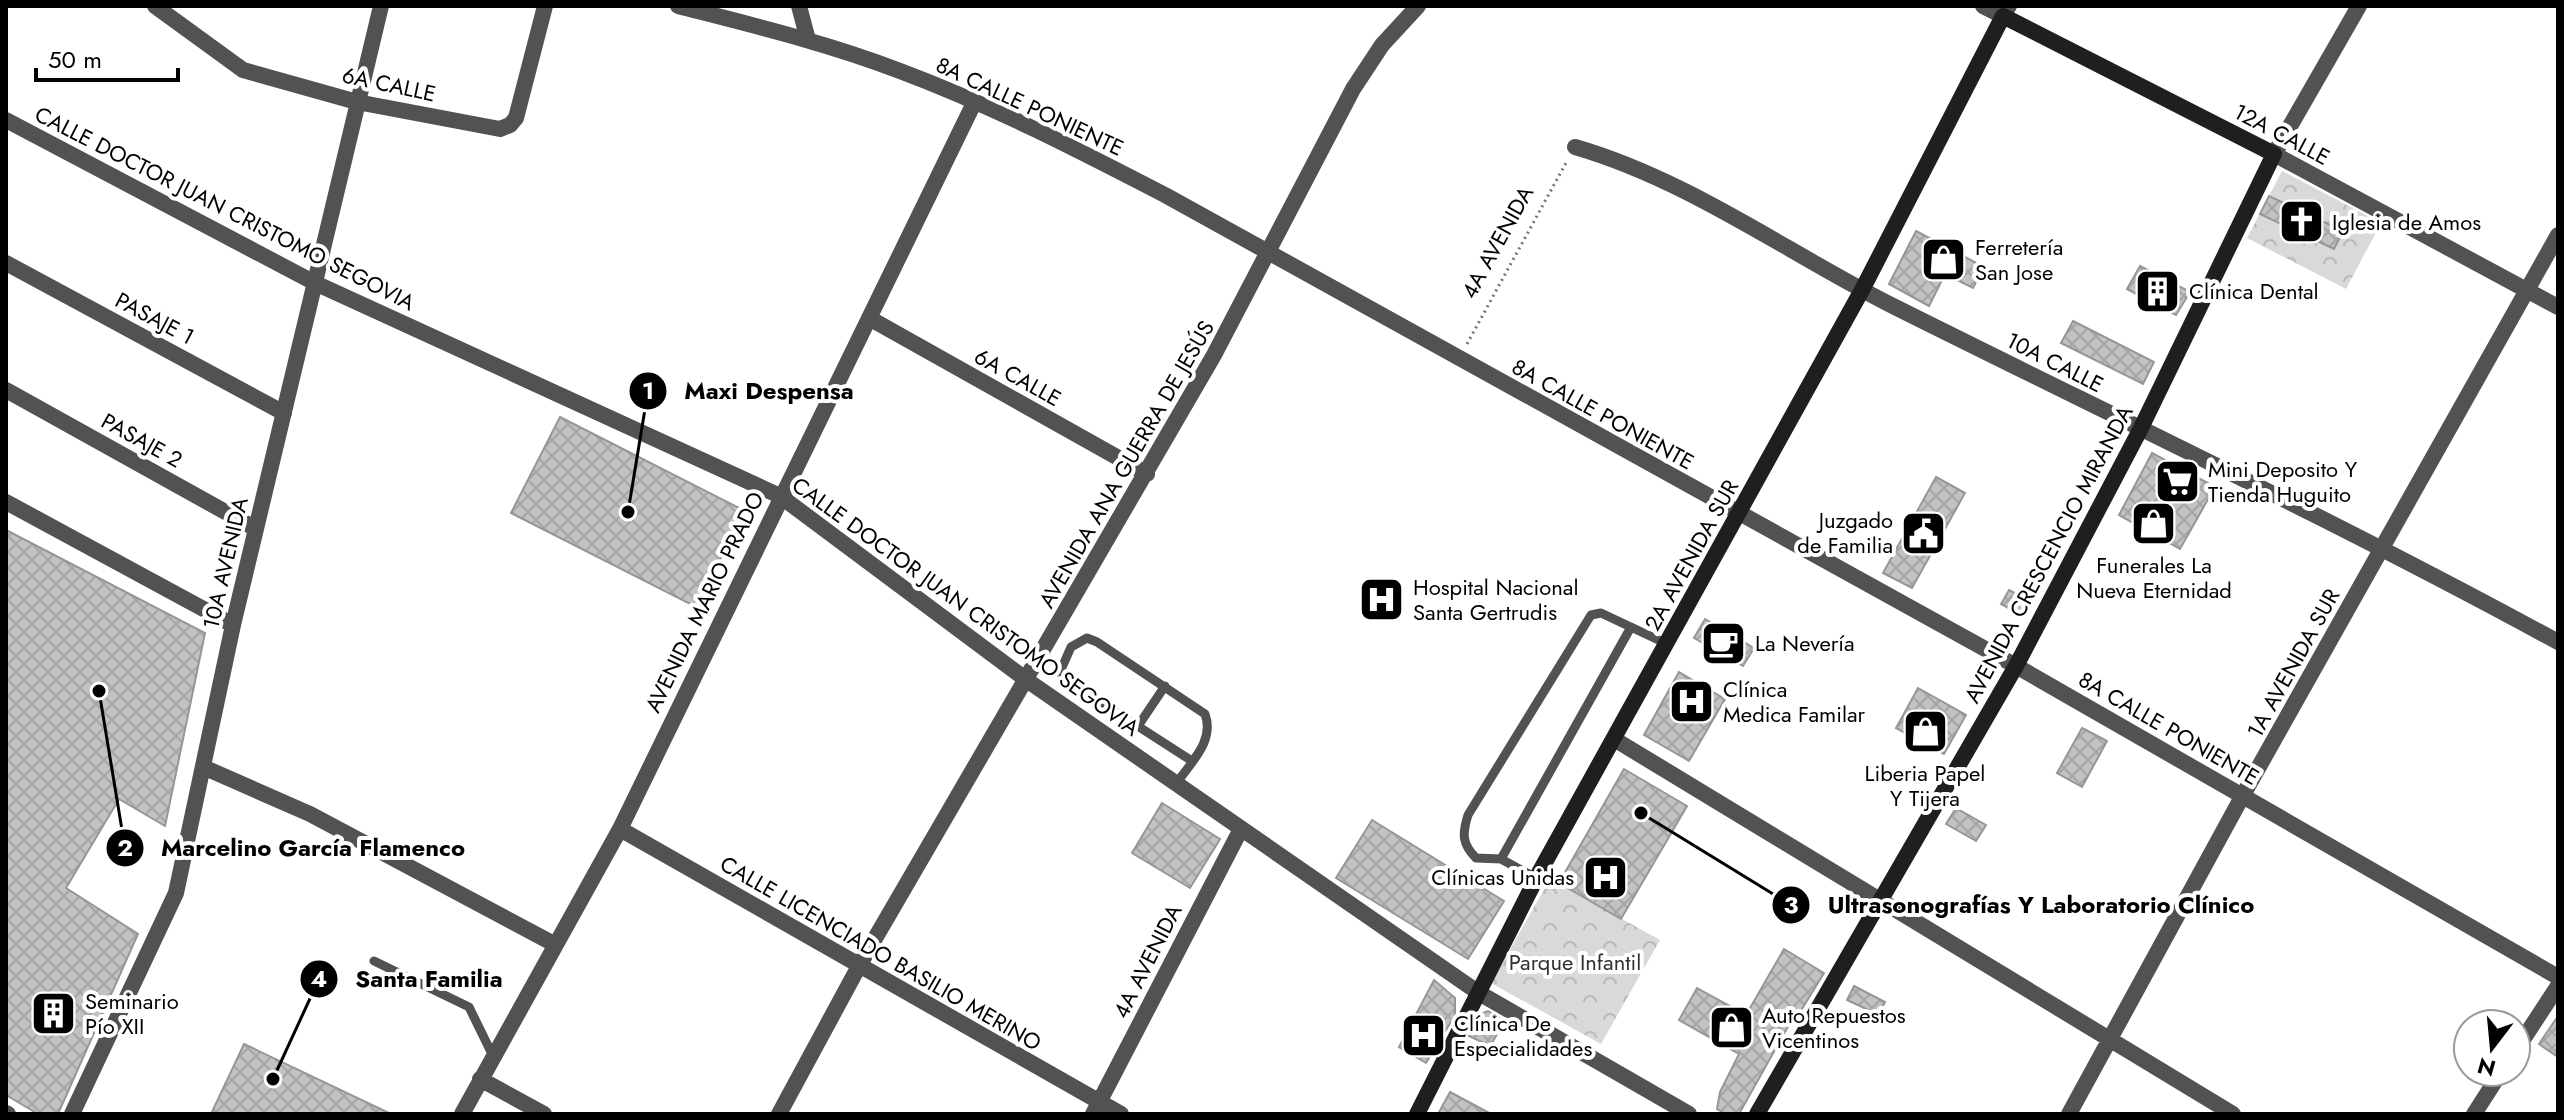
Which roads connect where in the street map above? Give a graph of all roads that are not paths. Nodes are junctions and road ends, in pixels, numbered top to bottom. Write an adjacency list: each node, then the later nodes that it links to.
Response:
1 (155, 6): 11 (street, 6A CALLE)
2 (381, 6): 11 (street, 10A AVENIDA)
3 (545, 6): 11 (street, 6A CALLE)
4 (678, 6): 10 (street, 8A CALLE PONIENTE)
5 (799, 6): 10 (street)
6 (1418, 6): 17 (street, AVENIDA ANA GUERRA DE JESÚS)
7 (1983, 6): 9 (street, 12A CALLE)
8 (2359, 6): 15 (street, AVENIDA CRESCENCIO MIRANDA)
9 (2005, 9): 15 (main road, 12A CALLE); 20 (main road, 2A AVENIDA SUR)
10 (808, 40): 12 (street, 8A CALLE PONIENTE)
11 (357, 102): 19 (street, 10A AVENIDA)
12 (974, 103): 17 (street, 8A CALLE PONIENTE); 23 (street, AVENIDA MARIO PRADO)
13 (6, 120): 19 (street, CALLE DOCTOR JUAN CRISTOMO SEGOVIA)
14 (1575, 147): 20 (street, 10A CALLE)
15 (2274, 154): 21 (street, 12A CALLE); 26 (main road, AVENIDA CRESCENCIO MIRANDA)
16 (2558, 235): 21 (street, 1A AVENIDA SUR)
17 (1270, 255): 27 (street, AVENIDA ANA GUERRA DE JESÚS); 30 (street, 8A CALLE PONIENTE)
18 (6, 263): 25 (street, PASAJE 1)
19 (315, 283): 25 (street, 10A AVENIDA); 28 (street, CALLE DOCTOR JUAN CRISTOMO SEGOVIA)
20 (1862, 290): 26 (street, 10A CALLE); 30 (main road, 2A AVENIDA SUR)
21 (2527, 290): 22 (street, 12A CALLE); 32 (street, 1A AVENIDA SUR)
22 (2558, 307)
23 (869, 318): 27 (street, 6A CALLE); 28 (street, AVENIDA MARIO PRADO)
24 (6, 390): 31 (street, PASAJE 2)
25 (284, 413): 31 (street, 10A AVENIDA)
26 (2140, 430): 32 (street, 10A CALLE); 37 (main road, AVENIDA CRESCENCIO MIRANDA)
27 (1147, 474): 38 (street, AVENIDA ANA GUERRA DE JESÚS)
28 (780, 496): 38 (street, CALLE DOCTOR JUAN CRISTOMO SEGOVIA); 46 (street, AVENIDA MARIO PRADO)
29 (6, 502): 33 (street)
30 (1738, 515): 36 (main road, 2A AVENIDA SUR); 37 (street, 8A CALLE PONIENTE)
31 (256, 529): 33 (street, 10A AVENIDA)
32 (2383, 546): 35 (street, 10A CALLE); 45 (street, 1A AVENIDA SUR)
33 (233, 625): 43 (street, 10A AVENIDA)
34 (1631, 627): 36 (lane); 48 (lane); 48 (lane)
35 (2558, 642)
36 (1667, 644): 41 (main road, 2A AVENIDA SUR)
37 (2016, 666): 45 (street, 8A CALLE PONIENTE); 50 (main road, AVENIDA CRESCENCIO MIRANDA)
38 (1028, 681): 44 (street, CALLE DOCTOR JUAN CRISTOMO SEGOVIA); 53 (street, AVENIDA ANA GUERRA DE JESÚS)
39 (1165, 686): 40 (lane); 40 (lane); 42 (lane)
40 (1138, 726): 42 (lane)
41 (1614, 739): 49 (main road, 2A AVENIDA SUR); 50 (street)
42 (1192, 761): 44 (lane)
43 (203, 767): 51 (street); 63 (street, 10A AVENIDA)
44 (1176, 784): 47 (street, CALLE DOCTOR JUAN CRISTOMO SEGOVIA)
45 (2243, 795): 54 (street, 8A CALLE PONIENTE); 58 (street, 1A AVENIDA SUR)
46 (620, 829): 51 (street, AVENIDA MARIO PRADO); 53 (street, CALLE LICENCIADO BASILIO MERINO)
47 (1241, 829): 56 (street, CALLE DOCTOR JUAN CRISTOMO SEGOVIA); 62 (street, 4A AVENIDA)
48 (1501, 859): 49 (lane)
49 (1536, 878): 56 (main road, 2A AVENIDA SUR)
50 (1879, 902): 58 (street); 70 (main road, AVENIDA CRESCENCIO MIRANDA)
51 (554, 944): 59 (street, AVENIDA MARIO PRADO)
52 (374, 961): 59 (lane)
53 (859, 966): 62 (street, CALLE LICENCIADO BASILIO MERINO); 66 (street, AVENIDA ANA GUERRA DE JESÚS)
54 (2558, 977)
55 (2558, 986): 57 (street)
56 (1479, 993): 68 (main road, 2A AVENIDA SUR); 69 (street, CALLE DOCTOR JUAN CRISTOMO SEGOVIA)
57 (2532, 1026)
58 (2110, 1039): 71 (street, 1A AVENIDA SUR); 72 (street)
59 (493, 1056): 60 (street, AVENIDA MARIO PRADO)
60 (480, 1079): 64 (street, AVENIDA MARIO PRADO); 65 (street)
61 (2491, 1088): 73 (street)
62 (1096, 1108): 67 (street, CALLE LICENCIADO BASILIO MERINO)
63 (72, 1114)
64 (462, 1114)
65 (544, 1114)
66 (779, 1114)
67 (1121, 1114)
68 (1417, 1114)
69 (1689, 1114)
70 (1757, 1114)
71 (2069, 1114)
72 (2233, 1114)
73 (2474, 1114)

